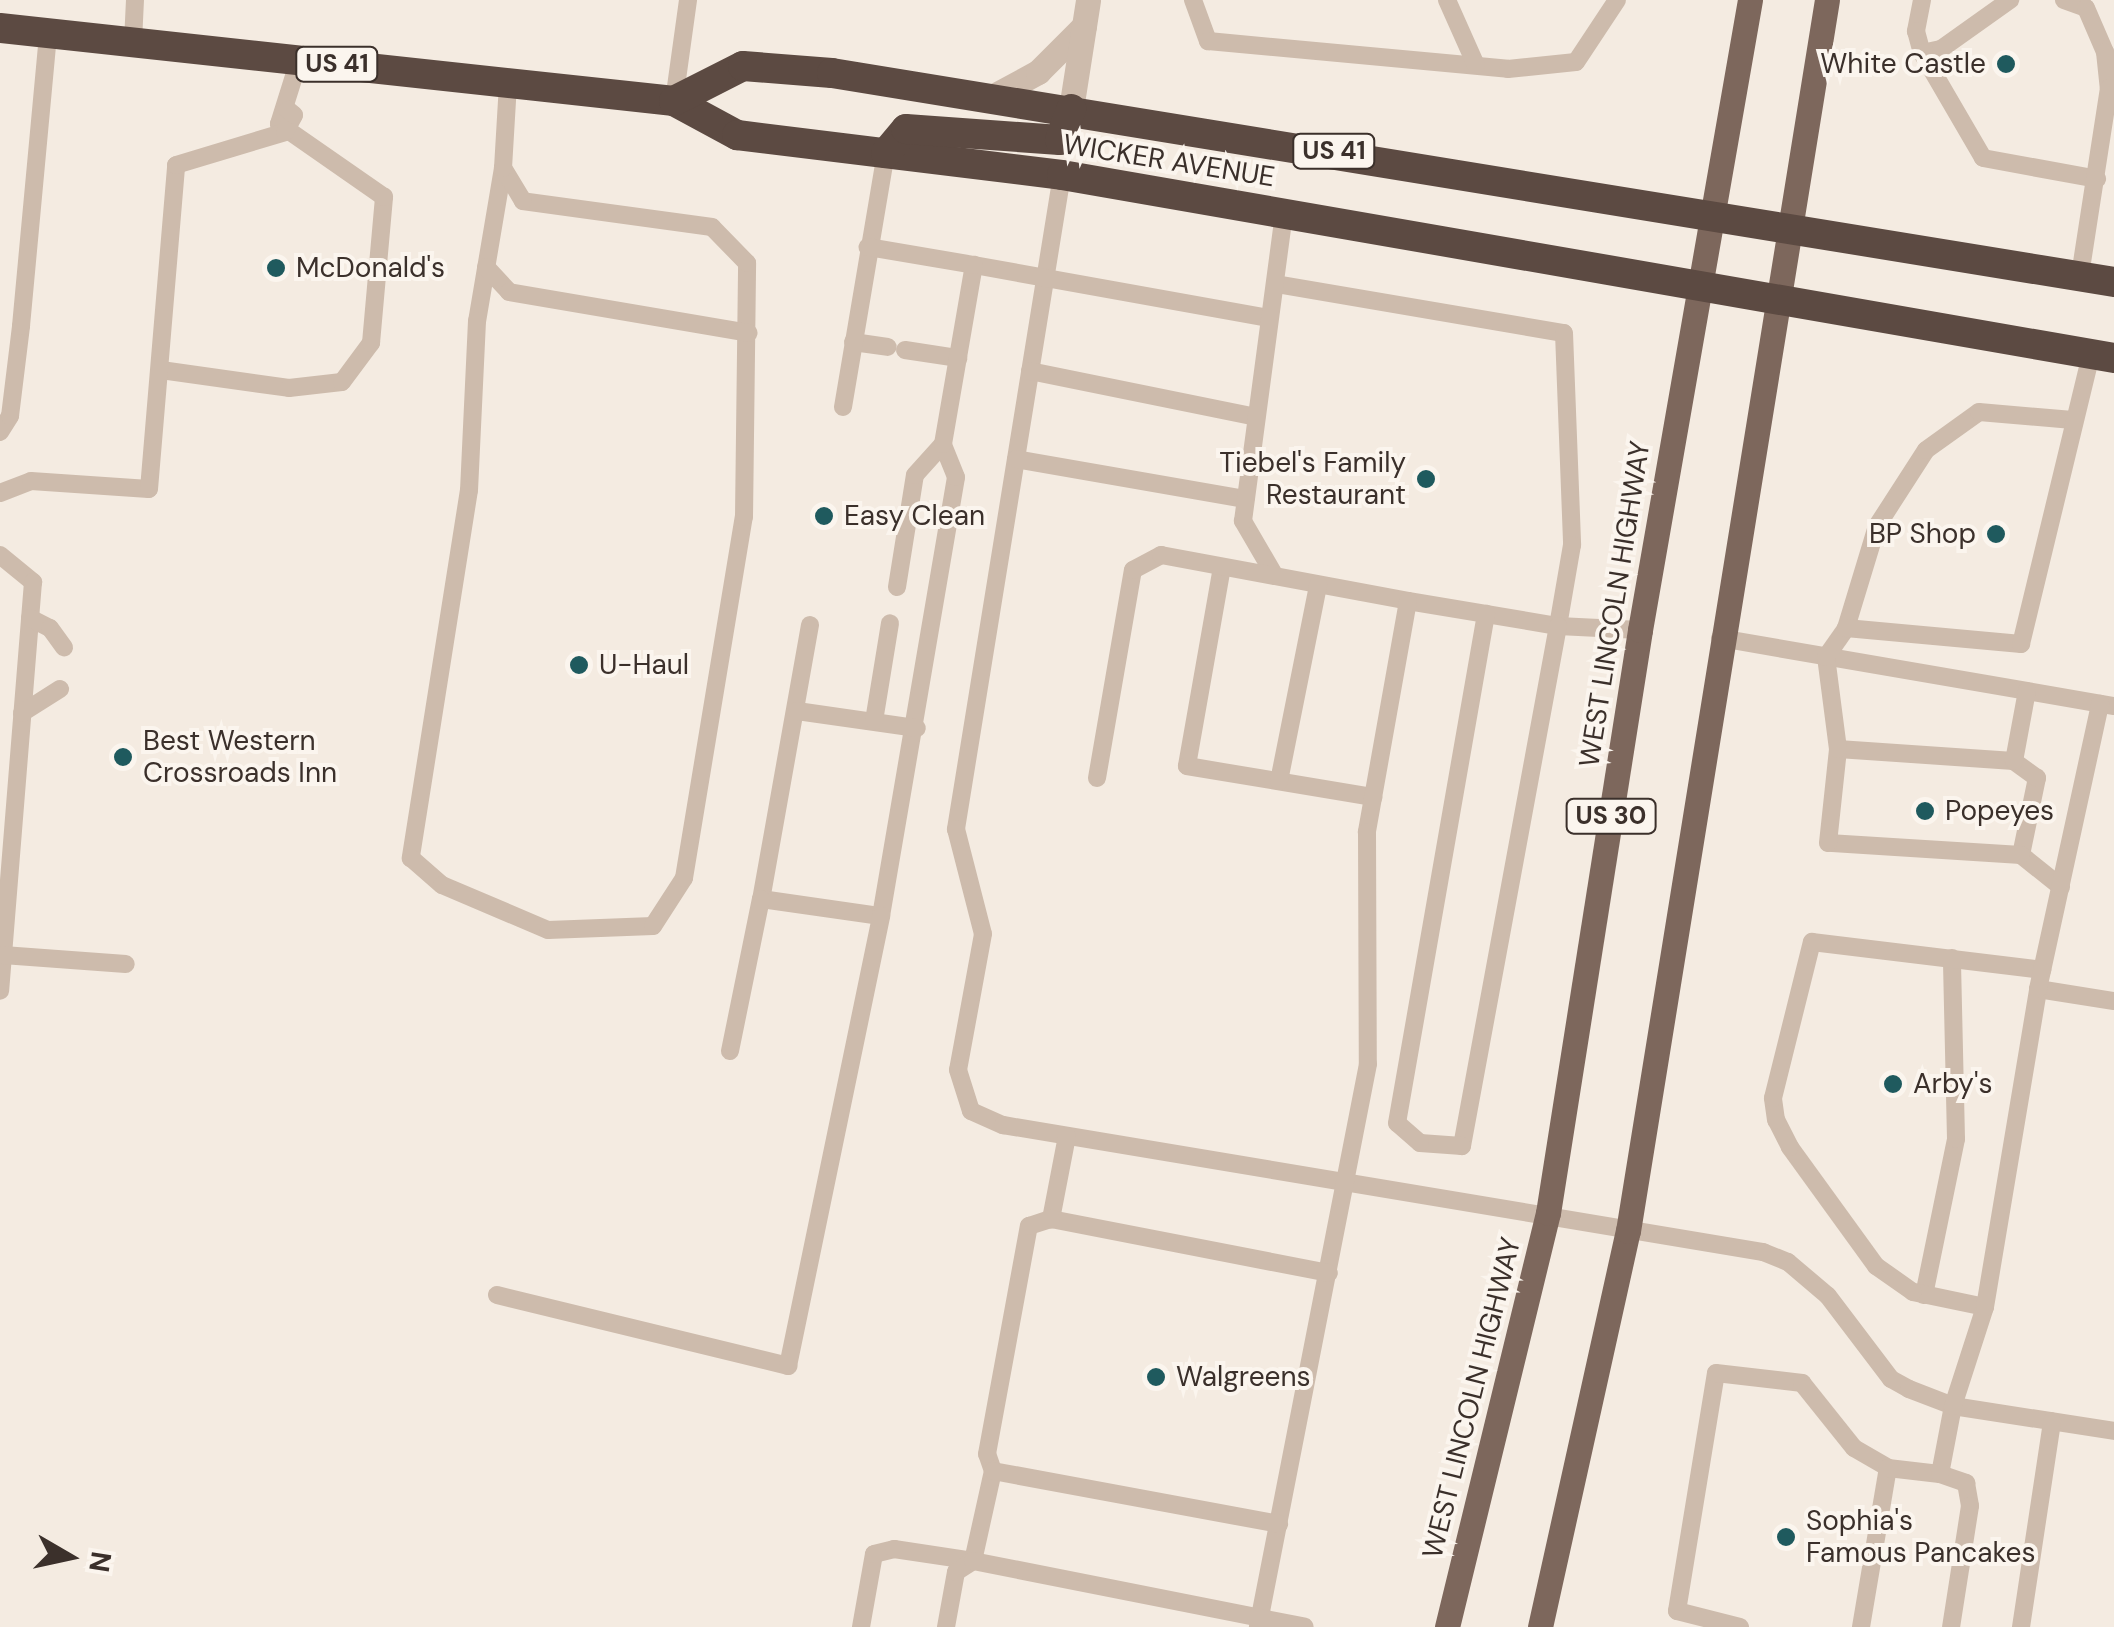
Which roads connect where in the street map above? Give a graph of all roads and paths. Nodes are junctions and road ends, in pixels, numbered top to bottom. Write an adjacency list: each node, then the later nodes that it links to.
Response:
1 (135, 0): 14 (lane)
2 (688, 0): 20 (lane)
3 (1192, 0): 17 (lane)
4 (1447, 0): 17 (lane)
5 (1618, 0): 17 (lane)
6 (1750, 0): 28 (main road, WEST LINCOLN HIGHWAY / US 30)
7 (1827, 0): 29 (main road, US 30)
8 (1922, 0): 15 (lane)
9 (2010, 0): 15 (lane)
10 (2064, 0): 26 (lane)
11 (1086, 13): 19 (street); 21 (street)
12 (0, 28): 13 (highway, WICKER AVENUE / US 41)
13 (48, 33): 14 (highway, WICKER AVENUE / US 41); 49 (lane)
14 (132, 42): 16 (highway, WICKER AVENUE / US 41)
15 (1922, 53): 26 (lane)
16 (299, 60): 18 (highway, WICKER AVENUE / US 41); 22 (lane)
17 (1476, 65)
18 (508, 83): 20 (highway, WICKER AVENUE / US 41); 24 (lane)
19 (990, 98): 20 (highway, WICKER AVENUE / US 41); 21 (highway, WICKER AVENUE / US 41)
20 (674, 101): 23 (highway, WICKER AVENUE / US 41)
21 (1071, 109): 23 (highway); 28 (highway, WICKER AVENUE / US 41)
22 (286, 132): 44 (lane); 44 (lane)
23 (886, 153): 25 (highway, WICKER AVENUE / US 41); 30 (lane)
24 (503, 168): 32 (lane); 40 (lane)
25 (1062, 175): 27 (highway, WICKER AVENUE / US 41); 34 (lane)
26 (2098, 179): 33 (lane)
27 (1284, 212): 36 (lane); 37 (highway, WICKER AVENUE / US 41)
28 (1712, 214): 29 (highway, US 41); 37 (main road, WEST LINCOLN HIGHWAY / US 30)
29 (1789, 227): 33 (highway, US 41); 38 (main road, US 30)
30 (868, 247): 31 (lane); 41 (lane)
31 (974, 265): 34 (lane); 43 (lane)
32 (486, 268): 40 (lane); 40 (lane)
33 (2080, 276): 35 (highway, US 41)
34 (1044, 277): 39 (lane); 45 (lane)
35 (2114, 282)
36 (1276, 284): 39 (lane); 64 (lane)
37 (1699, 288): 38 (highway, WICKER AVENUE / US 41); 66 (main road, WEST LINCOLN HIGHWAY / US 30)
38 (1777, 300): 42 (highway, US 41); 67 (main road, US 30)
39 (1269, 318): 47 (lane)
40 (749, 333)
41 (853, 342): 43 (lane); 46 (lane)
42 (2102, 356): 48 (lane)
43 (958, 358): 50 (lane)
44 (161, 370): 52 (lane)
45 (1030, 371): 47 (lane); 51 (lane)
46 (843, 407)
47 (1256, 417): 53 (lane)
48 (2073, 420): 65 (lane); 65 (lane)
49 (0, 432)
50 (943, 444): 58 (lane); 76 (lane)
51 (1016, 459): 53 (lane); 93 (lane)
52 (0, 493)
53 (1246, 500): 56 (lane)
54 (0, 555): 61 (lane)
55 (1222, 567): 56 (lane); 79 (lane); 80 (lane)
56 (1274, 576): 57 (lane)
57 (1318, 584): 59 (lane); 80 (lane)
58 (897, 587)
59 (1408, 602): 60 (lane); 81 (lane)
60 (1486, 614): 64 (lane); 64 (lane)
61 (30, 618): 68 (lane); 74 (lane)
62 (890, 624): 75 (lane)
63 (810, 625): 73 (lane)
64 (1558, 626): 66 (lane)
65 (1846, 628): 69 (lane)
66 (1640, 630): 95 (main road, WEST LINCOLN HIGHWAY / US 30)
67 (1720, 638): 69 (lane); 97 (main road, US 30)
68 (64, 647)
69 (1826, 657): 71 (lane); 77 (lane)
70 (60, 688): 74 (lane)
71 (2027, 692): 72 (lane); 78 (lane)
72 (2107, 705): 83 (lane)
73 (797, 711): 75 (lane); 84 (lane)
74 (22, 713): 86 (lane)
75 (874, 720): 76 (lane)
76 (917, 728): 85 (lane)
77 (1838, 749): 78 (lane); 82 (lane)
78 (2014, 761): 82 (lane)
79 (1097, 778)
80 (1279, 781): 81 (lane)
81 (1373, 796): 94 (lane)
82 (2022, 854): 83 (lane)
83 (2061, 887): 89 (lane)
84 (761, 899): 85 (lane); 92 (lane)
85 (881, 916): 100 (lane)
86 (3, 955): 88 (lane); 90 (lane)
87 (1952, 958): 89 (lane); 99 (lane); 99 (lane)
88 (126, 964)
89 (2040, 980): 91 (lane); 101 (lane)
90 (0, 991)
91 (2114, 1002)
92 (730, 1051)
93 (1067, 1136): 94 (lane); 96 (lane)
94 (1347, 1180): 95 (lane); 98 (lane)
95 (1548, 1212): 97 (lane); 114 (main road, WEST LINCOLN HIGHWAY / US 30)
96 (1050, 1220): 98 (lane); 106 (lane)
97 (1628, 1231): 102 (lane); 115 (main road, US 30)
98 (1329, 1273): 108 (lane)
99 (1924, 1294): 101 (lane)
100 (497, 1296)
101 (1985, 1307): 102 (lane)
102 (1953, 1406): 103 (lane); 107 (lane)
103 (2052, 1421): 104 (lane); 119 (lane)
104 (2114, 1431)
105 (1888, 1468): 107 (lane); 116 (lane); 117 (lane)
106 (993, 1471): 108 (lane); 109 (lane)
107 (1940, 1474): 118 (lane)
108 (1279, 1524): 110 (lane)
109 (973, 1561): 110 (lane); 111 (lane); 112 (lane)
110 (1259, 1623): 113 (lane)
111 (861, 1627)
112 (946, 1627)
113 (1305, 1627)
114 (1447, 1627)
115 (1540, 1627)
116 (1740, 1627)
117 (1862, 1627)
118 (1952, 1627)
119 (2020, 1627)

